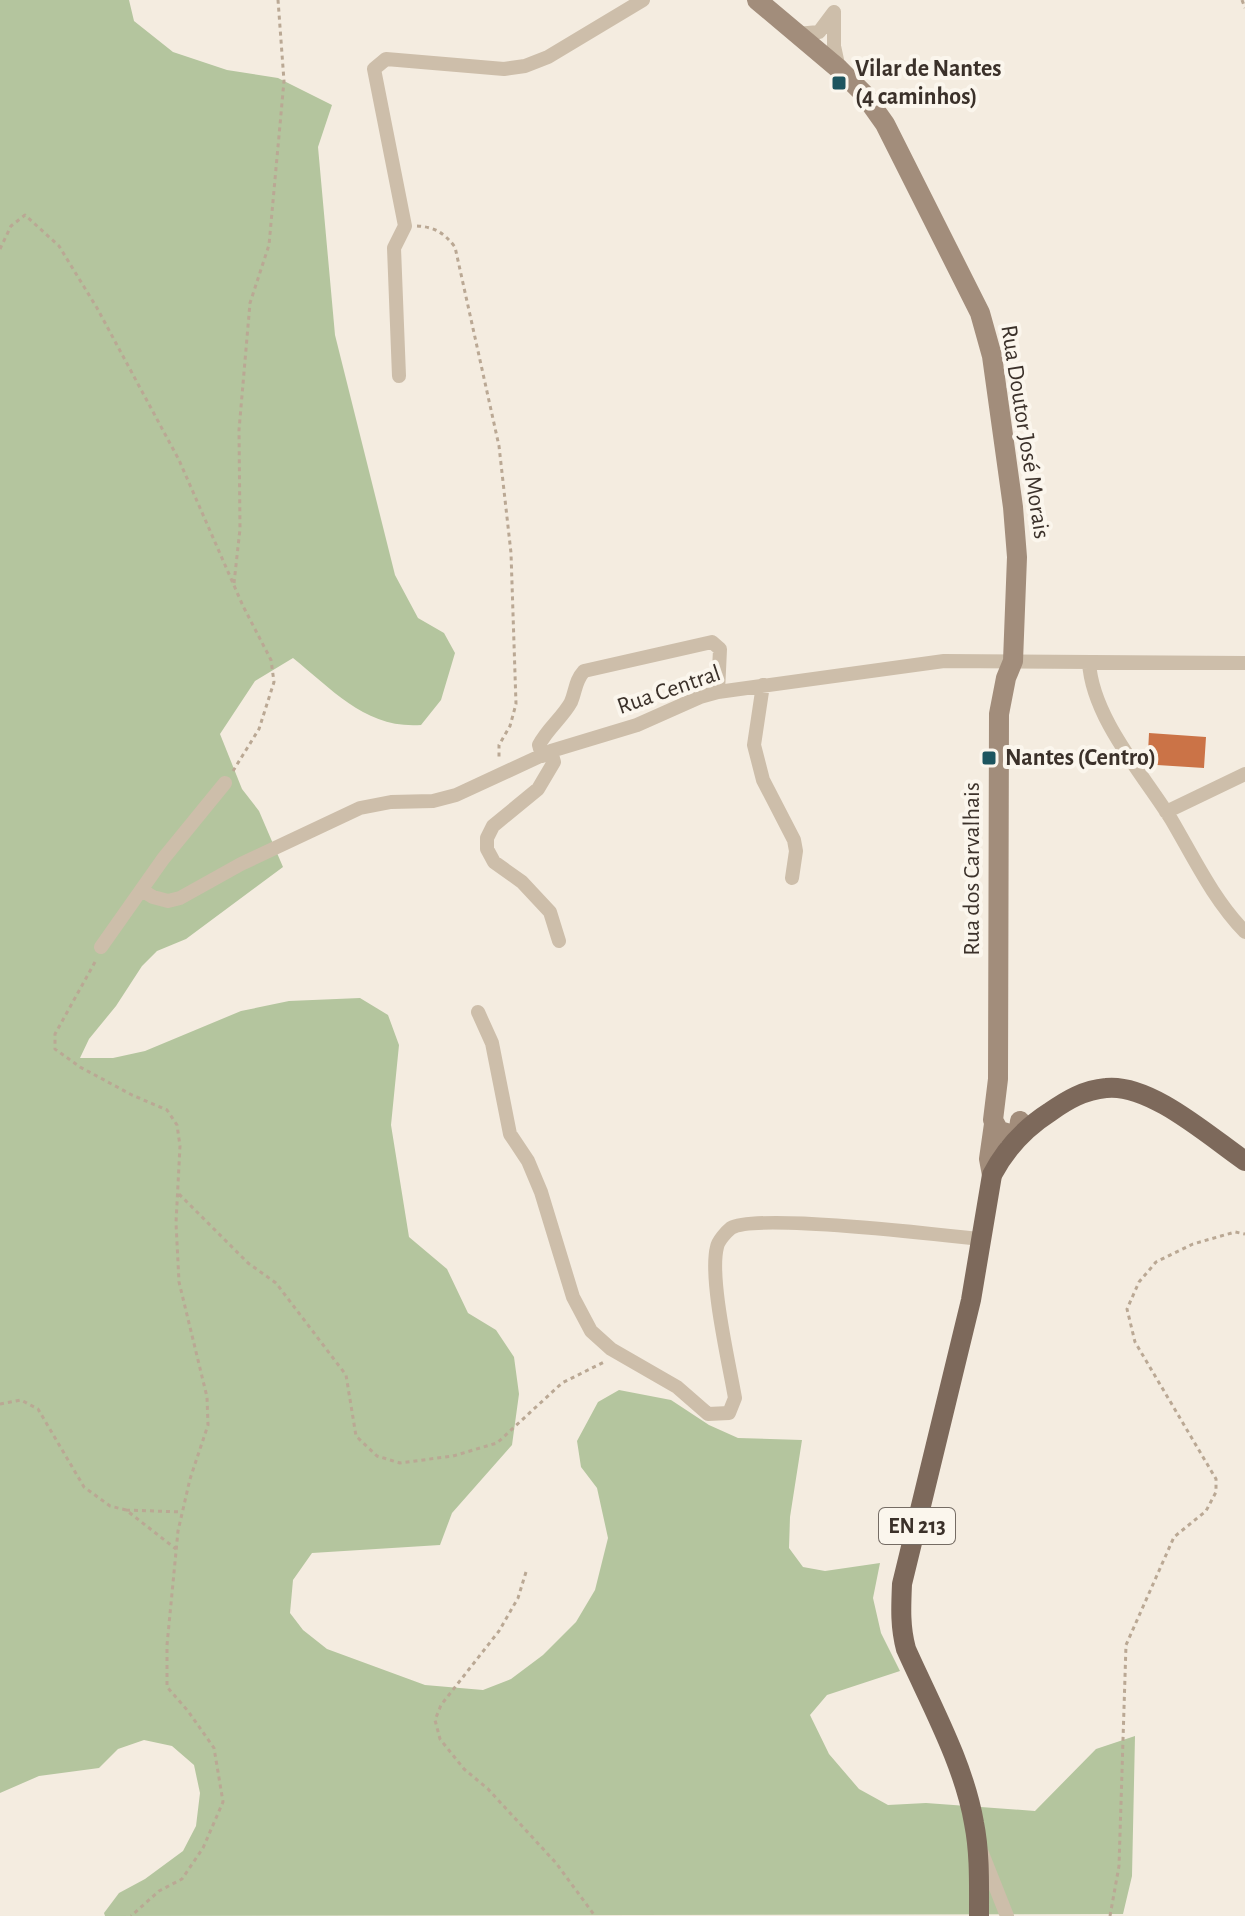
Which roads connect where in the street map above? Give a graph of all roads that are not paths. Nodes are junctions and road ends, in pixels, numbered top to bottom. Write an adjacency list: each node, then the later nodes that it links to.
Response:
1 (643, 0): 5 (street)
2 (757, 0): 3 (main road, Rua Doutor José Morais)
3 (797, 34): 4 (main road, Rua Doutor José Morais); 4 (street)
4 (839, 69): 6 (main road, Rua Doutor José Morais)
5 (399, 376)
6 (1013, 661): 7 (street, Rua Central); 9 (street, Rua Central); 21 (main road, Rua dos Carvalhais)
7 (1089, 662): 8 (street, Rua Central); 14 (street)
8 (1245, 663)
9 (763, 685): 10 (street, Rua Central); 15 (street)
10 (718, 692): 11 (street, Rua Central); 11 (street)
11 (546, 753): 16 (street, Rua Central); 18 (street)
12 (1245, 774): 14 (street)
13 (225, 783): 16 (street)
14 (1166, 812): 17 (street)
15 (792, 878)
16 (143, 891): 19 (street)
17 (1245, 932)
18 (559, 941)
19 (101, 947)
20 (478, 1012): 23 (street)
21 (1014, 1121): 22 (main road, EN 213); 23 (main road, EN 213)
22 (1245, 1161)
23 (980, 1239): 24 (main road, EN 213)
24 (977, 1841): 25 (main road, EN 213); 26 (street)
25 (979, 1916)
26 (1007, 1916)

